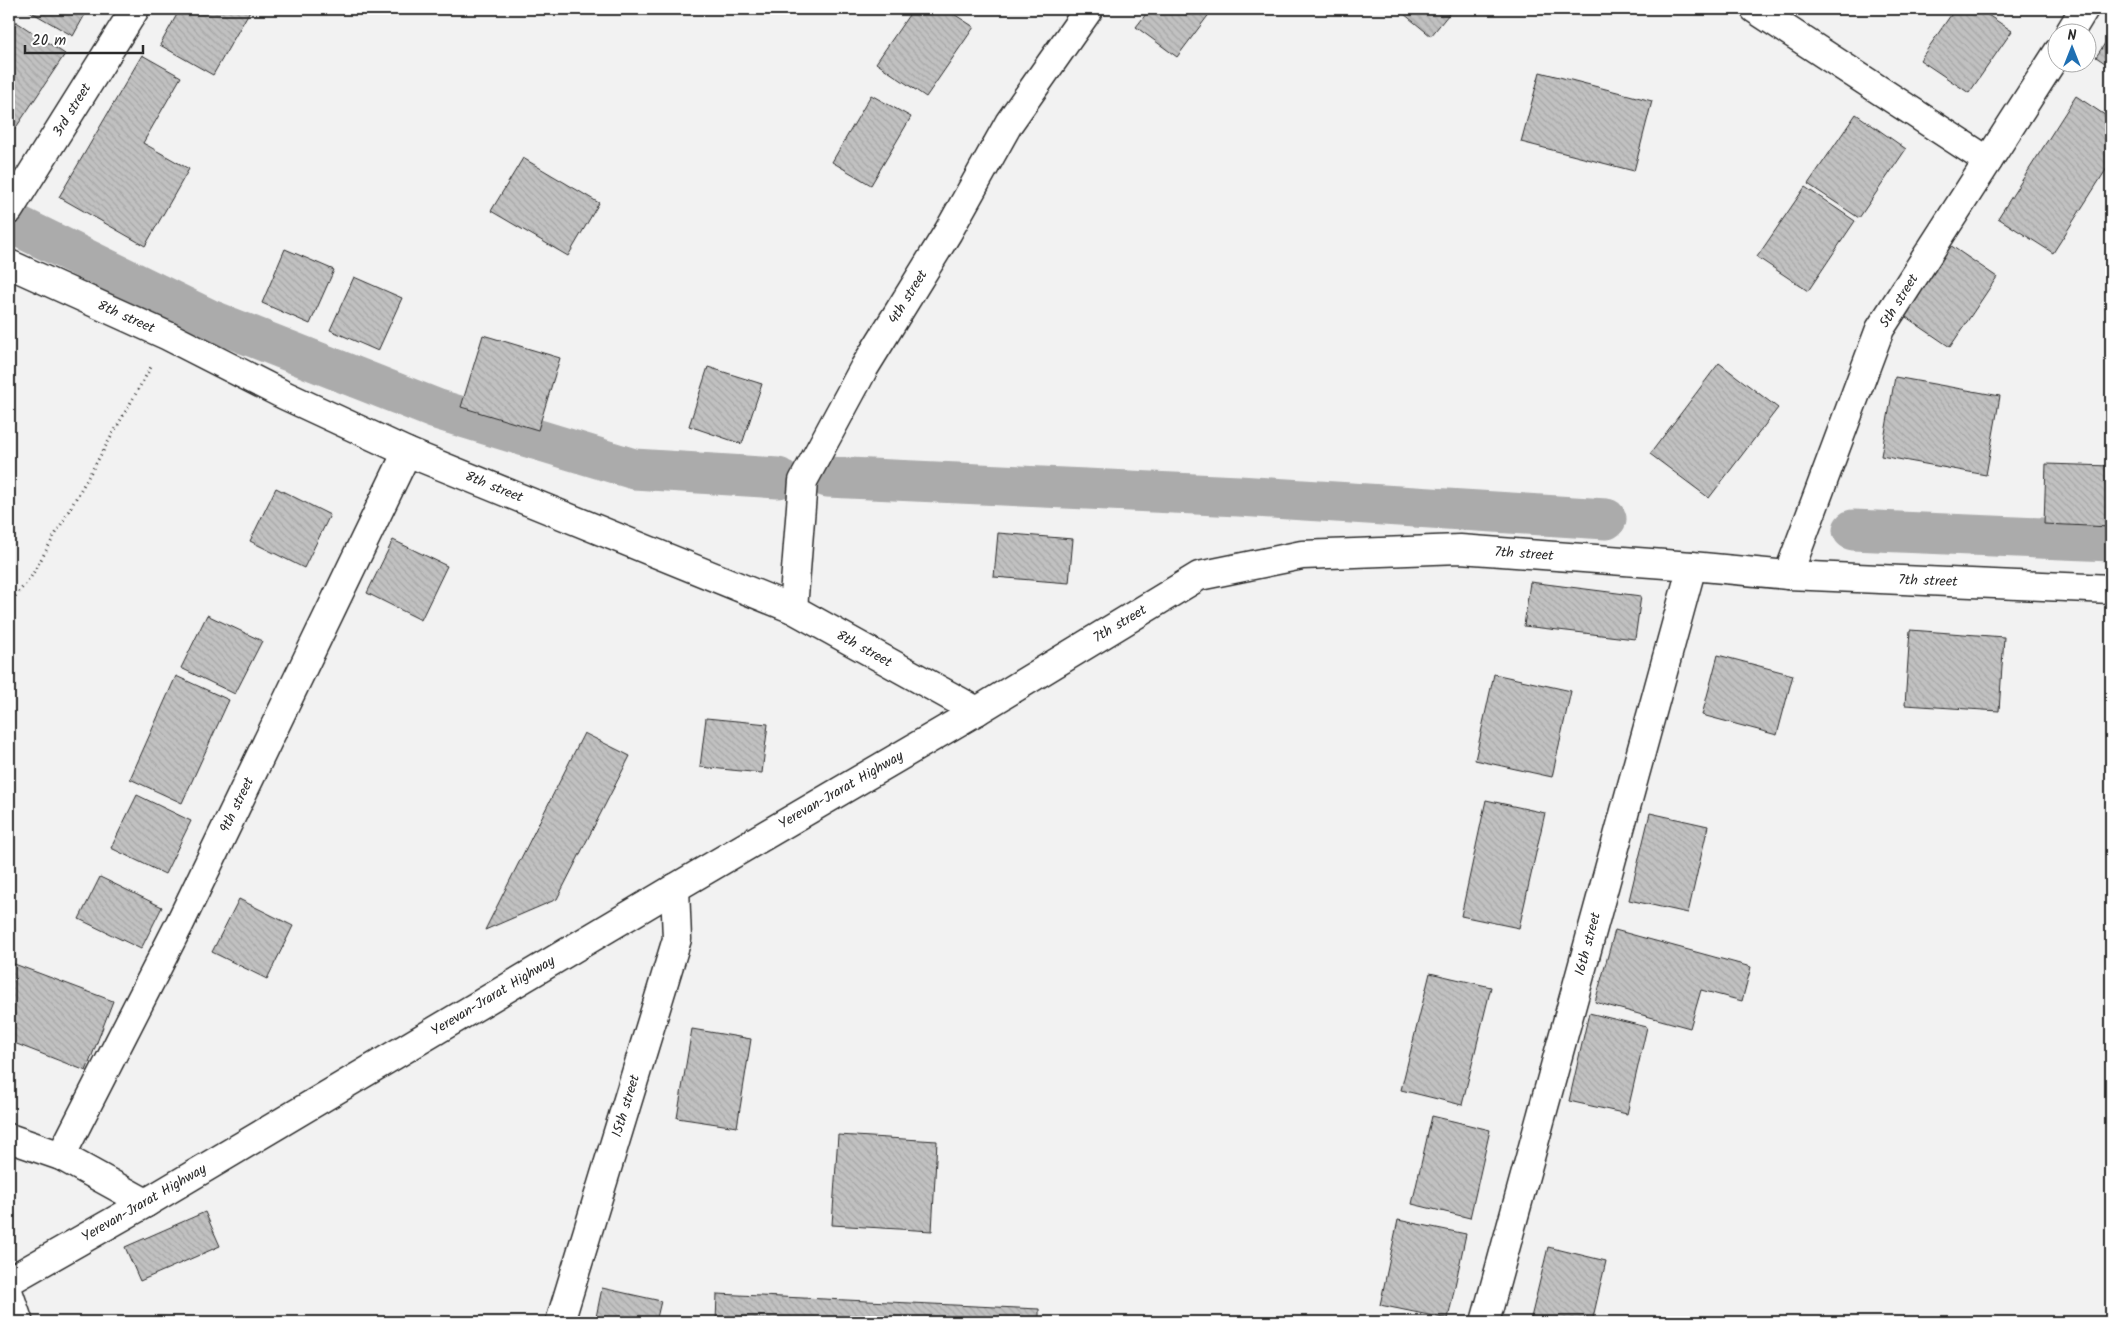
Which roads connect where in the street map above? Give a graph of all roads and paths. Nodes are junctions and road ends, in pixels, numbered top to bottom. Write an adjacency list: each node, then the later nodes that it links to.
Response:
1 (135, 9): 8 (street, 3rd street)
2 (1089, 9): 16 (street, 4th street)
3 (1756, 9): 7 (street)
4 (2084, 9): 5 (street)
5 (2076, 22)
6 (2048, 68): 7 (street, 5th street)
7 (1988, 161): 13 (street, 5th street)
8 (9, 210)
9 (9, 264): 10 (street, 8th street)
10 (168, 336): 11 (street, 8th street); 15 (path)
11 (407, 452): 16 (street, 8th street); 20 (street, 9th street)
12 (1692, 566): 13 (street, 7th street); 17 (street, 7th street); 26 (street, 16th street)
13 (1788, 575): 14 (street, 7th street)
14 (2111, 589)
15 (9, 604)
16 (793, 609): 17 (street, 8th street)
17 (977, 711): 18 (street, Yerevan-Jrarat Highway)
18 (675, 888): 21 (street, Yerevan-Jrarat Highway); 25 (street, 15th street)
19 (9, 1138): 20 (street)
20 (61, 1156): 21 (street)
21 (146, 1203): 22 (street, Yerevan-Jrarat Highway)
22 (9, 1281)
23 (9, 1294): 24 (street)
24 (17, 1322)
25 (560, 1322)
26 (1485, 1322)

